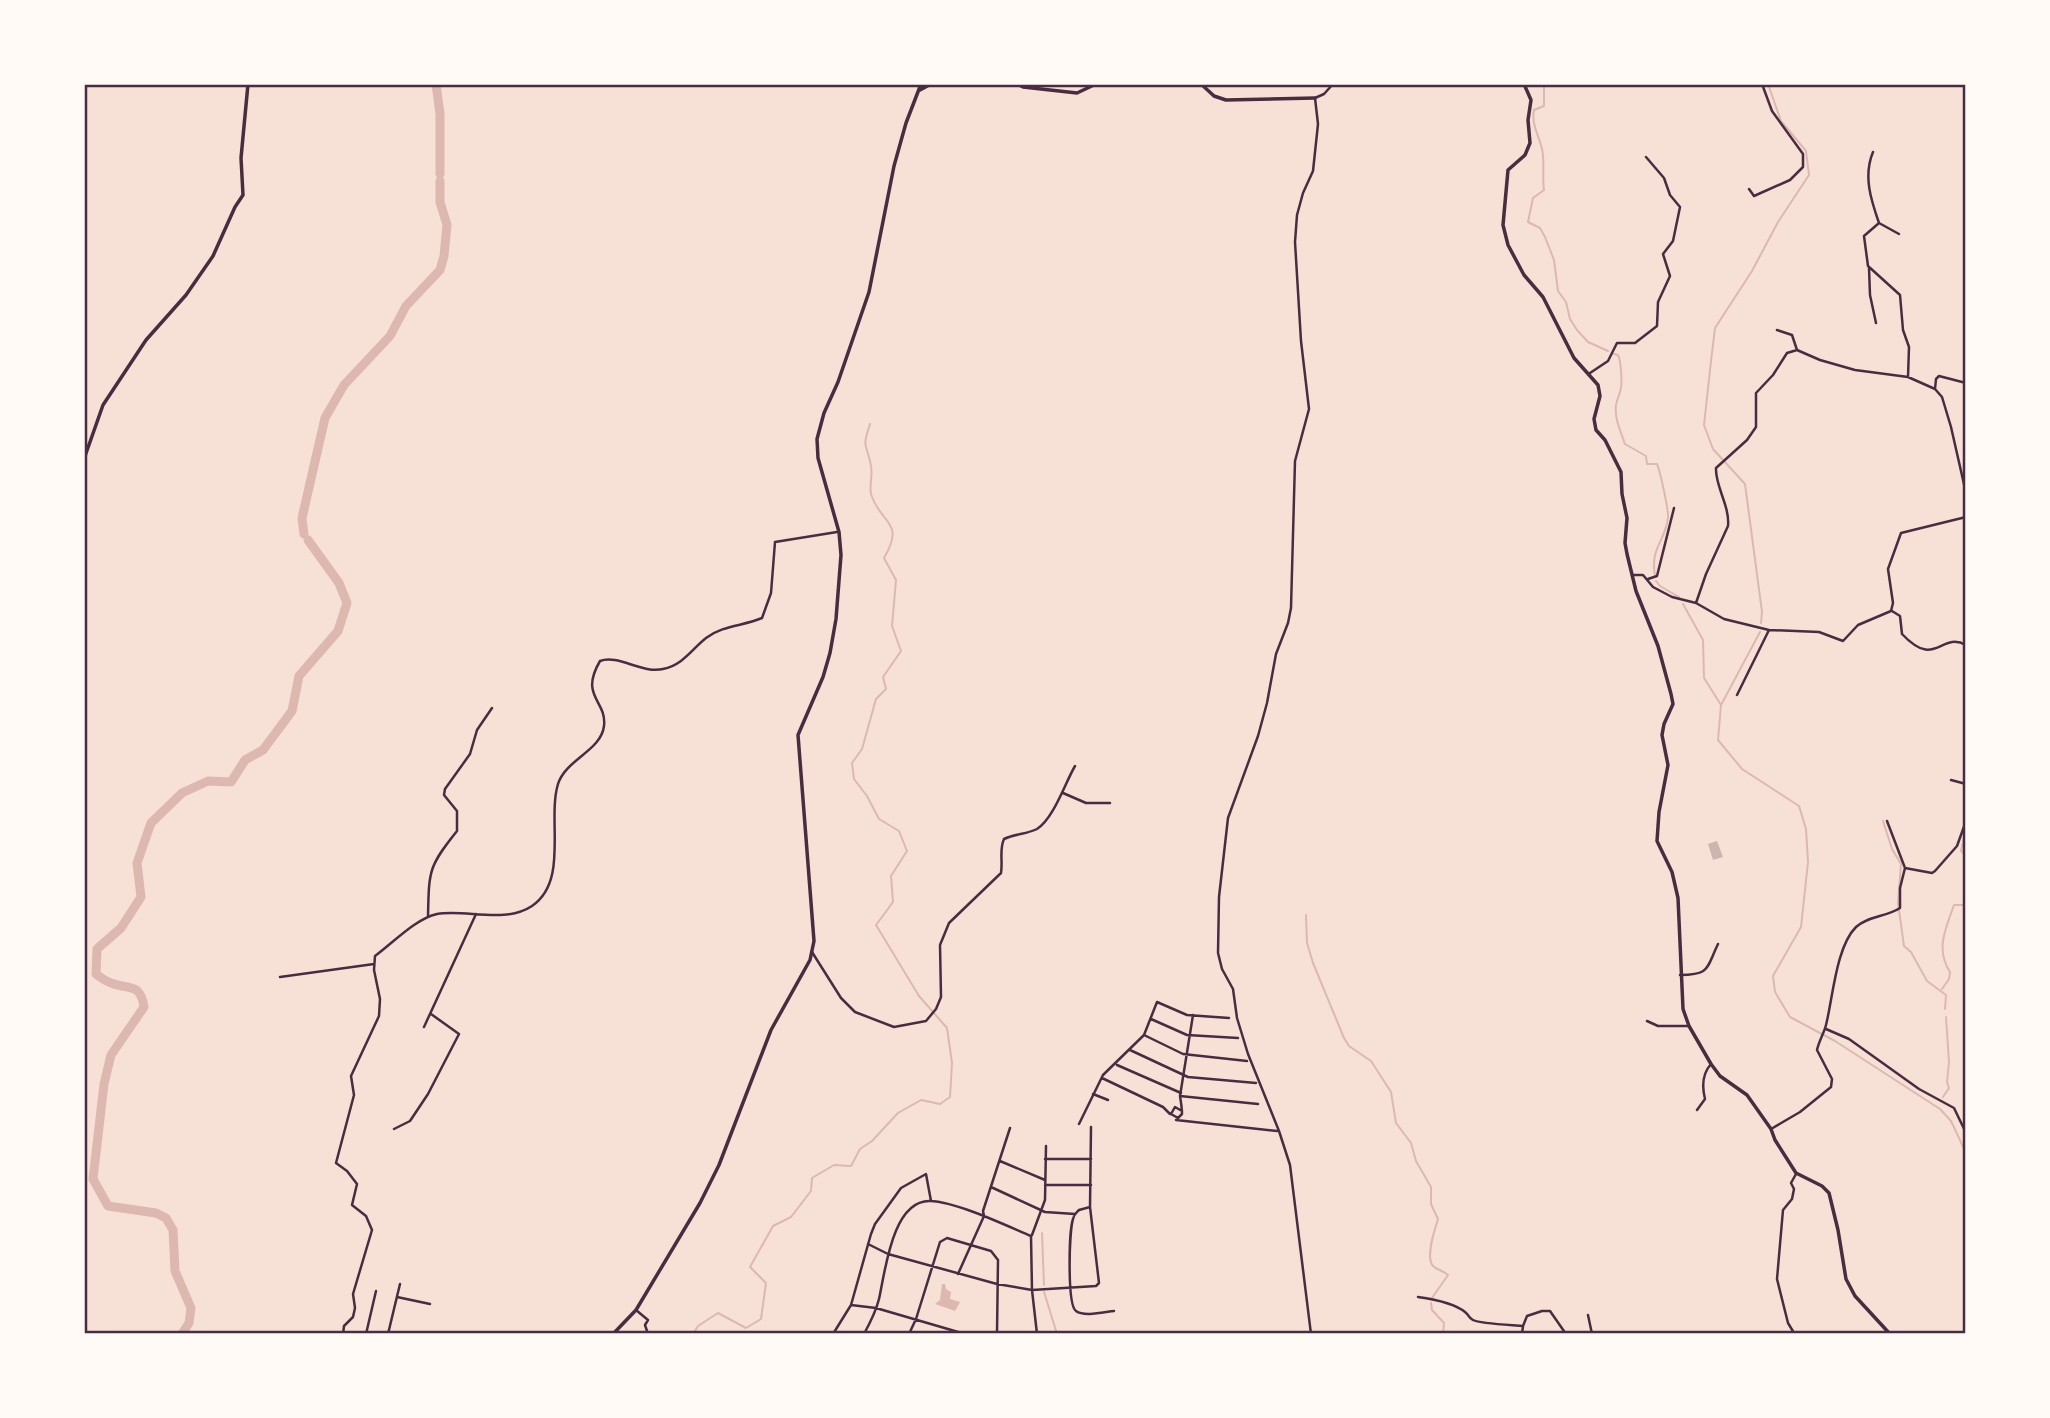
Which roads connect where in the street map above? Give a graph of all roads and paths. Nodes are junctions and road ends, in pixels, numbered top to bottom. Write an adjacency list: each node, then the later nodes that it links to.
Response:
1 (248, 84): 25 (street)
2 (921, 84): 10 (street)
3 (931, 84): 10 (street)
4 (1017, 84): 5 (street)
5 (1096, 84)
6 (1201, 84): 11 (street)
7 (1333, 84): 11 (street)
8 (1524, 84): 21 (street)
9 (1762, 84): 14 (street)
10 (918, 91): 30 (street)
11 (1315, 98): 90 (street)
12 (1873, 152): 15 (street)
13 (1646, 156): 21 (street)
14 (1749, 189)
15 (1878, 223): 16 (street); 17 (street)
16 (1899, 234)
17 (1868, 266): 18 (street); 22 (street)
18 (1876, 323)
19 (1777, 330): 20 (street)
20 (1797, 350): 22 (street); 36 (street)
21 (1587, 375): 32 (street)
22 (1908, 377): 24 (street)
23 (1966, 383): 24 (street)
24 (1935, 389): 26 (street)
25 (84, 459)
26 (1966, 493)
27 (1674, 508): 33 (street)
28 (84, 512): 31 (street)
29 (1966, 517): 37 (street)
30 (839, 532): 50 (street); 53 (street)
31 (84, 540)
32 (1634, 576): 35 (street); 55 (street)
33 (1657, 576): 34 (street); 35 (street)
34 (1663, 577)
35 (1648, 579): 36 (street)
36 (1696, 603): 38 (street)
37 (1891, 611): 38 (street); 39 (street)
38 (1769, 630): 40 (street)
39 (1966, 645)
40 (1737, 695)
41 (492, 708): 51 (street)
42 (1075, 766): 45 (street)
43 (1951, 780): 44 (street)
44 (1966, 784)
45 (1063, 793): 46 (street); 53 (street)
46 (1110, 803)
47 (1888, 821): 49 (street)
48 (1966, 821): 49 (street)
49 (1905, 868): 64 (street)
50 (477, 914): 51 (street); 57 (street)
51 (428, 917): 54 (street)
52 (1718, 944): 55 (street)
53 (812, 951): 121 (street)
54 (374, 964): 56 (street); 128 (street)
55 (1680, 975): 62 (street)
56 (280, 977)
57 (431, 1014): 63 (street); 88 (street)
58 (1193, 1015): 59 (street); 60 (street); 66 (street)
59 (1229, 1018)
60 (1151, 1019): 65 (street); 66 (street)
61 (1647, 1021): 62 (street)
62 (1689, 1026): 72 (street)
63 (424, 1027)
64 (1825, 1030): 89 (street); 91 (street)
65 (1144, 1035): 68 (street); 69 (street)
66 (1190, 1035): 67 (street); 69 (street)
67 (1238, 1038)
68 (1130, 1050): 71 (street); 73 (street)
69 (1187, 1055): 70 (street); 73 (street)
70 (1247, 1061)
71 (1115, 1064): 74 (street); 77 (street)
72 (1711, 1065): 81 (street); 89 (street)
73 (1184, 1075): 75 (street); 77 (street)
74 (1102, 1078): 76 (street); 83 (street)
75 (1256, 1083)
76 (1093, 1094): 78 (street); 85 (street)
77 (1181, 1095): 79 (street); 80 (street); 82 (street)
78 (1108, 1100)
79 (1258, 1104)
80 (1173, 1108): 82 (street); 83 (street)
81 (1697, 1110)
82 (1182, 1112): 83 (street); 84 (street)
83 (1173, 1117): 84 (street)
84 (1190, 1121): 90 (street)
85 (1079, 1124)
86 (1091, 1127): 94 (street)
87 (1010, 1128): 95 (street)
88 (394, 1129)
89 (1771, 1129): 96 (street)
90 (1279, 1131): 140 (street)
91 (1966, 1133)
92 (1046, 1146): 93 (street)
93 (1045, 1159): 94 (street); 97 (street)
94 (1091, 1160): 98 (street)
95 (1000, 1161): 97 (street); 99 (street)
96 (1796, 1174): 127 (street); 145 (street)
97 (1045, 1183): 98 (street); 102 (street)
98 (1091, 1185): 101 (street)
99 (991, 1187): 102 (street); 104 (street)
100 (931, 1201): 104 (street); 106 (street); 108 (street)
101 (1090, 1207): 103 (street); 113 (street)
102 (1041, 1210): 103 (street); 105 (street)
103 (1076, 1214): 113 (street)
104 (984, 1216): 105 (street); 107 (street)
105 (1031, 1236): 114 (street)
106 (868, 1244): 108 (street); 119 (street)
107 (971, 1245): 109 (street); 110 (street); 112 (street)
108 (888, 1254): 109 (street); 120 (street)
109 (933, 1265): 110 (street); 124 (street)
110 (958, 1274): 112 (street)
111 (400, 1284): 116 (street)
112 (998, 1284): 114 (street); 138 (street)
113 (1070, 1289): 114 (street); 122 (street)
114 (1032, 1290): 139 (street)
115 (376, 1291): 129 (street)
116 (397, 1297): 118 (street); 130 (street)
117 (1418, 1297): 125 (street)
118 (430, 1304)
119 (851, 1305): 120 (street); 133 (street)
120 (876, 1308): 124 (street); 134 (street)
121 (636, 1310): 131 (street); 132 (street)
122 (1114, 1311)
123 (1588, 1315): 143 (street)
124 (916, 1319): 126 (street); 135 (street)
125 (1523, 1326): 141 (street); 142 (street)
126 (940, 1327): 136 (street); 137 (street)
127 (1793, 1333): 144 (street)
128 (343, 1334)
129 (366, 1334)
130 (388, 1334)
131 (613, 1334)
132 (648, 1334)
133 (833, 1334)
134 (864, 1334)
135 (909, 1334)
136 (937, 1334)
137 (965, 1334)
138 (998, 1334)
139 (1037, 1334)
140 (1311, 1334)
141 (1522, 1334)
142 (1566, 1334)
143 (1592, 1334)
144 (1804, 1334)
145 (1890, 1334)

